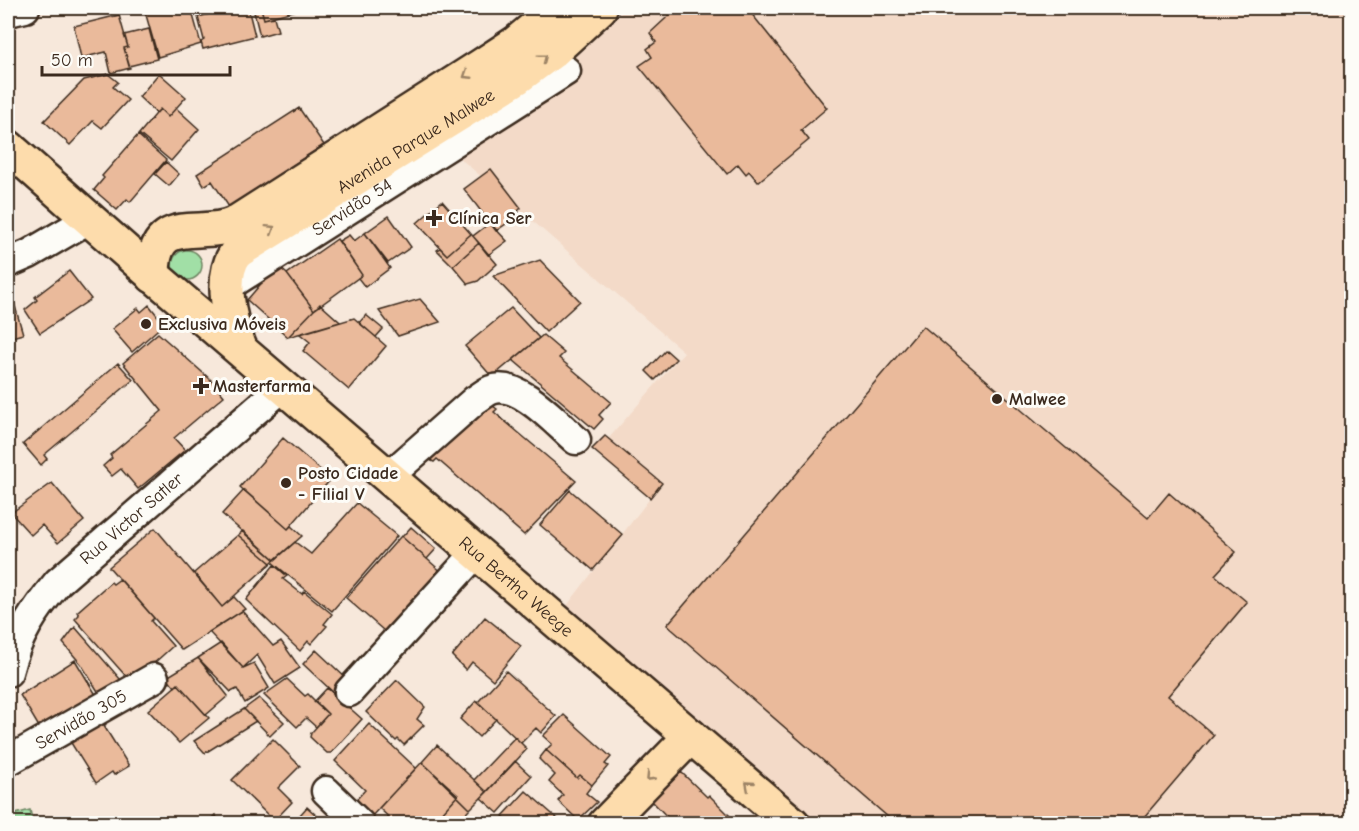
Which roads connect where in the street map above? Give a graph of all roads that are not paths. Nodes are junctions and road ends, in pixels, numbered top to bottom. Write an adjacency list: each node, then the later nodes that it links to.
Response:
1 (25, 8): 4 (street)
2 (558, 8): 8 (main road, Avenida Parque Malwee, one-way to 8)
3 (600, 8): 12 (main road, Avenida Parque Malwee, one-way to 3)
4 (8, 12)
5 (566, 71): 12 (street, Servidão 54)
6 (8, 147): 7 (main road, Rua Bertha Weege)
7 (97, 226): 9 (main road, Rua Bertha Weege); 10 (street); 11 (main road, Rua Bertha Weege)
8 (212, 230): 9 (main road); 12 (main road)
9 (164, 240): 11 (main road)
10 (8, 263)
11 (153, 276): 13 (main road, Rua Bertha Weege)
12 (228, 276): 13 (main road); 14 (main road)
13 (186, 304): 14 (main road, Rua Bertha Weege)
14 (240, 348): 15 (main road, Rua Bertha Weege)
15 (284, 386): 17 (main road, Rua Bertha Weege); 19 (street, Rua Victor Satler)
16 (576, 440): 17 (street)
17 (389, 477): 18 (main road, Rua Bertha Weege)
18 (477, 552): 21 (street); 22 (main road, Rua Bertha Weege)
19 (8, 672)
20 (154, 678): 23 (street, Servidão 305)
21 (349, 692)
22 (691, 736): 26 (main road, one-way to 26); 27 (main road, Rua Bertha Weege, one-way to 22)
23 (8, 761)
24 (326, 791): 25 (street)
25 (360, 824)
26 (605, 824)
27 (793, 824)

